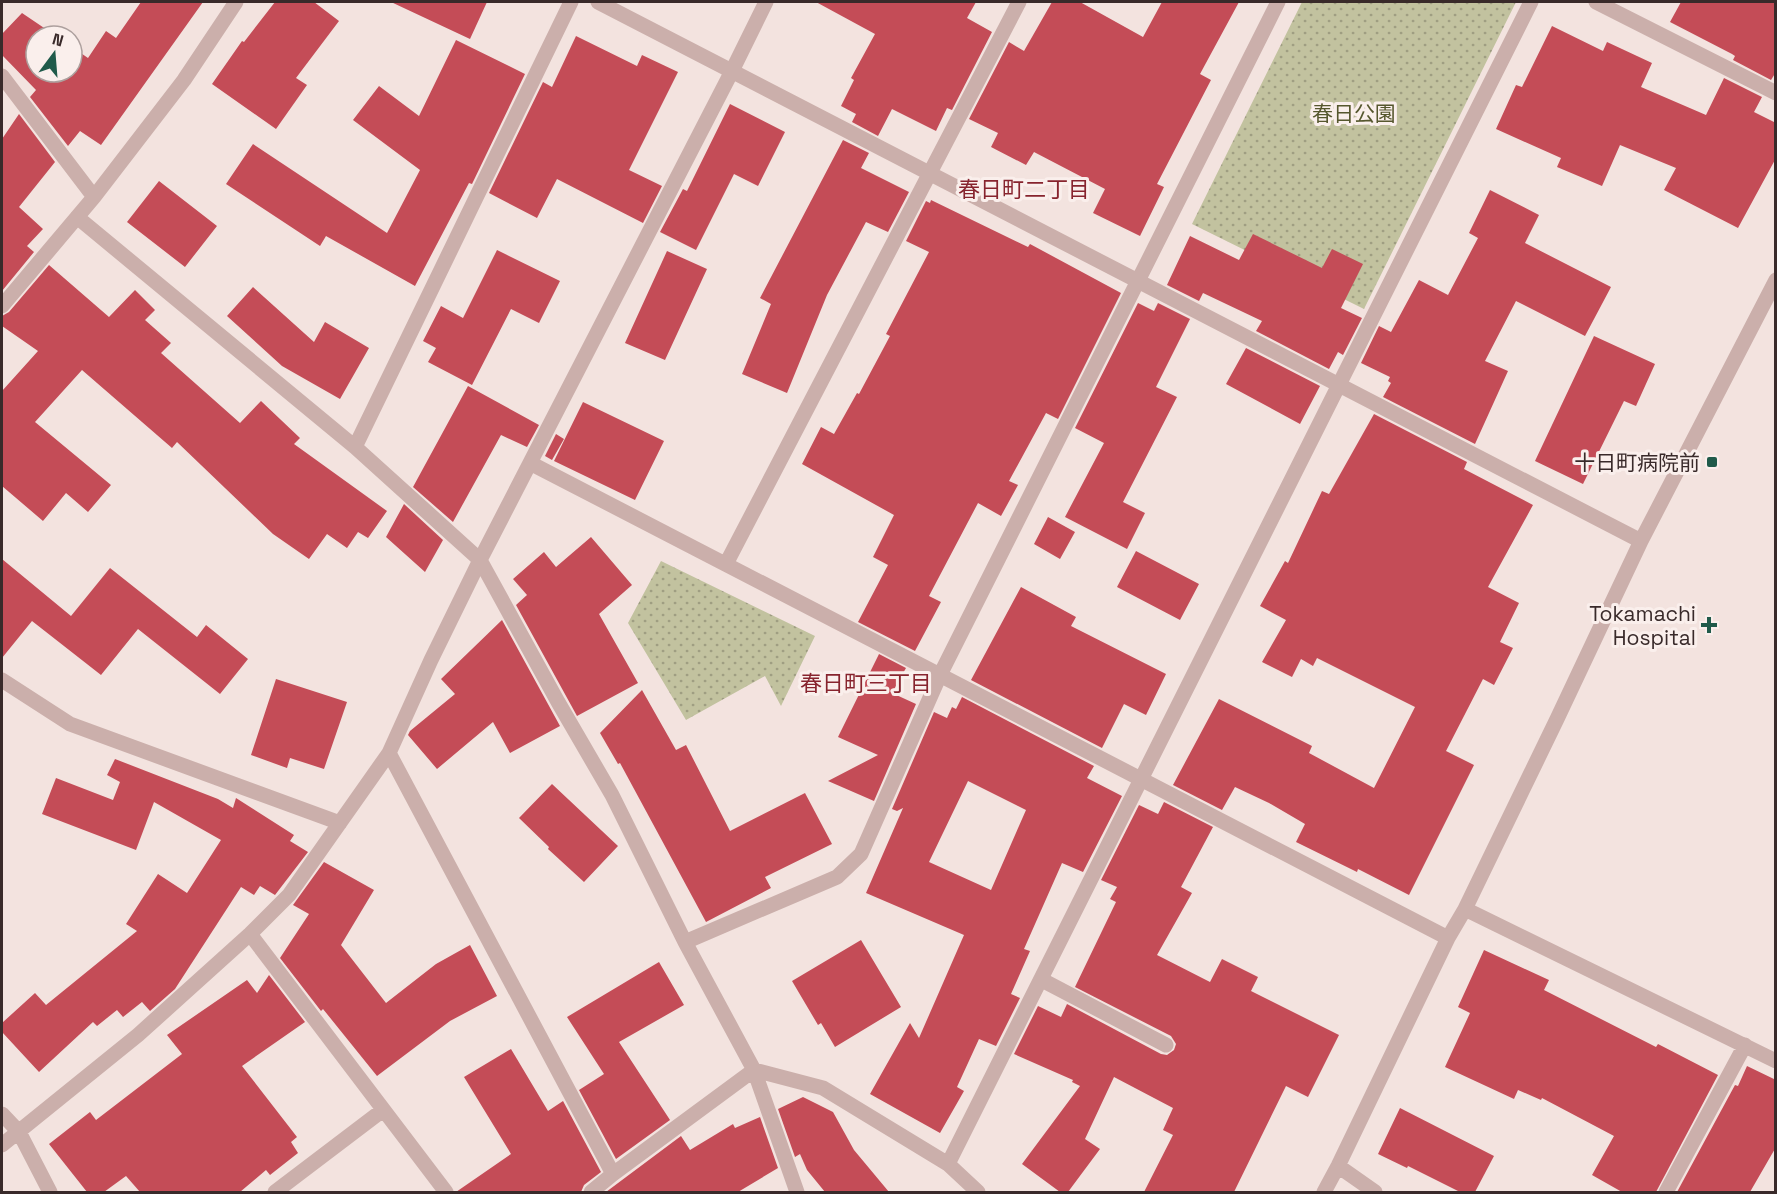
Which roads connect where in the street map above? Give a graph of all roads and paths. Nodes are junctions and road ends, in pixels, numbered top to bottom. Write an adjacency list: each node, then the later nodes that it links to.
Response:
1 (236, 2): 13 (street)
2 (571, 2): 19 (street)
3 (598, 2): 9 (street)
4 (766, 2): 9 (street)
5 (1019, 2): 12 (street)
6 (1278, 2): 16 (street)
7 (1531, 2): 18 (street)
8 (1596, 2): 11 (street)
9 (732, 71): 12 (street); 20 (street)
10 (2, 76): 13 (street)
11 (1776, 93)
12 (929, 173): 16 (street); 23 (street)
13 (94, 197): 14 (street)
14 (77, 217): 17 (street); 19 (street)
15 (1776, 280): 21 (street)
16 (1138, 281): 18 (street); 24 (street)
17 (2, 306)
18 (1339, 385): 21 (street); 27 (street)
19 (356, 447): 22 (street)
20 (530, 463): 22 (street); 23 (street)
21 (1641, 541): 29 (street)
22 (480, 560): 26 (street); 32 (street)
23 (726, 564): 24 (street)
24 (940, 675): 27 (street); 32 (street)
25 (2, 680): 28 (street)
26 (389, 753): 28 (street); 44 (street)
27 (1142, 780): 31 (street); 33 (street)
28 (339, 823): 30 (street)
29 (1464, 909): 31 (street); 34 (street)
30 (250, 934): 38 (street); 40 (street)
31 (1448, 938): 43 (street)
32 (686, 942): 37 (street)
33 (1042, 980): 35 (street); 42 (street)
34 (1744, 1045): 36 (street); 53 (street)
35 (1166, 1046)
36 (1776, 1061)
37 (754, 1070): 42 (street); 44 (street); 49 (street)
38 (383, 1110): 46 (street); 47 (street)
39 (2, 1114): 40 (street)
40 (19, 1132): 41 (street); 45 (street)
41 (2, 1145)
42 (948, 1164): 50 (street)
43 (1338, 1166): 51 (street); 52 (street)
44 (613, 1174): 48 (street)
45 (50, 1192)
46 (275, 1192)
47 (446, 1192)
48 (591, 1192)
49 (797, 1192)
50 (978, 1192)
51 (1324, 1192)
52 (1375, 1192)
53 (1666, 1192)

